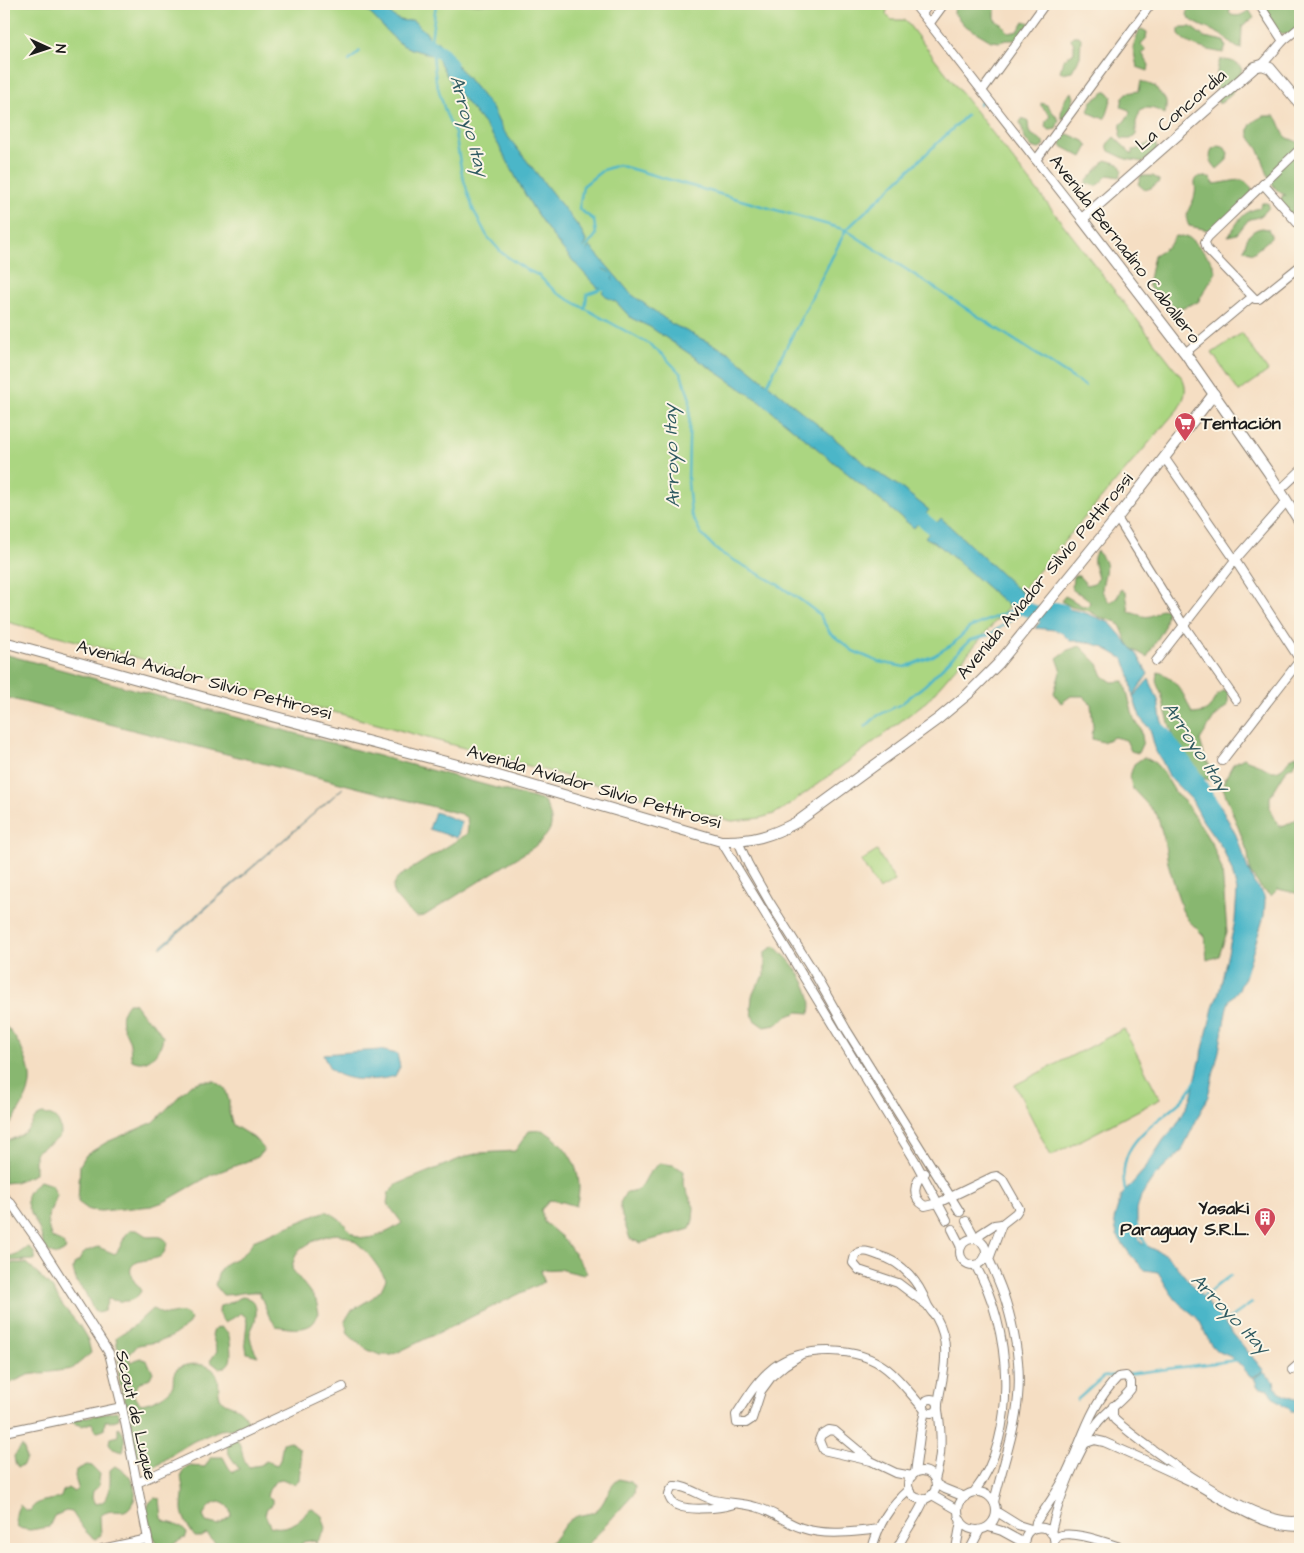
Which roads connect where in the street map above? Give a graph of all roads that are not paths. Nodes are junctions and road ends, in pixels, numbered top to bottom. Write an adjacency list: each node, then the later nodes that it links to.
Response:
1 (914, 4): 7 (street, Avenida Bernadino Caballero)
2 (929, 4): 7 (street)
3 (944, 4): 8 (street)
4 (1045, 4): 12 (street)
5 (1151, 4): 15 (street)
6 (1259, 4): 10 (street)
7 (922, 14): 8 (street, Avenida Bernadino Caballero)
8 (930, 23): 12 (street, Avenida Bernadino Caballero)
9 (1300, 27): 10 (street, La Concordia)
10 (1283, 41): 11 (street, La Concordia)
11 (1262, 65): 13 (main road); 17 (main road, La Concordia)
12 (982, 91): 15 (street, Avenida Bernadino Caballero)
13 (1300, 104)
14 (1300, 149): 16 (street)
15 (1036, 160): 17 (street, Avenida Bernadino Caballero)
16 (1263, 184): 18 (street); 20 (street)
17 (1082, 219): 21 (main road, Avenida Bernadino Caballero)
18 (1300, 226)
19 (1300, 266): 20 (street)
20 (1252, 297): 21 (street)
21 (1184, 353): 22 (main road, Avenida Bernadino Caballero)
22 (1214, 394): 23 (main road, Avenida Aviador Silvio Pettirossi); 25 (main road, Avenida Bernadino Caballero)
23 (1164, 457): 27 (main road, Avenida Aviador Silvio Pettirossi); 29 (street)
24 (1300, 471): 25 (street)
25 (1280, 490): 26 (main road, Avenida Bernadino Caballero)
26 (1287, 501): 28 (main road, Avenida Bernadino Caballero); 29 (street)
27 (1117, 518): 30 (street); 37 (main road, Avenida Aviador Silvio Pettirossi)
28 (1300, 522)
29 (1235, 560): 30 (street); 32 (street)
30 (1183, 624): 33 (street); 34 (street)
31 (4, 642): 36 (main road, Avenida Aviador Silvio Pettirossi)
32 (1300, 660): 35 (street)
33 (1156, 661)
34 (1236, 700)
35 (1222, 761)
36 (721, 841): 37 (main road, Avenida Aviador Silvio Pettirossi); 39 (street)
37 (738, 841): 38 (street)
38 (865, 1059): 39 (street); 40 (street)
39 (857, 1065): 41 (street)
40 (932, 1167): 41 (street); 42 (street)
41 (922, 1174): 44 (street); 44 (street)
42 (950, 1196): 44 (street); 45 (street); 48 (street)
43 (4, 1197): 62 (street, Scout de Luque)
44 (938, 1203): 46 (street)
45 (960, 1212)
46 (947, 1220)
47 (966, 1221): 50 (street)
48 (1002, 1224): 50 (street); 52 (street)
49 (952, 1230): 51 (street)
50 (978, 1239): 51 (street); 52 (street)
51 (961, 1247): 53 (street)
52 (988, 1256): 53 (street); 75 (street)
53 (975, 1265): 72 (street)
54 (927, 1305): 54 (street); 58 (street)
55 (799, 1356): 55 (street); 60 (street)
56 (1300, 1363): 57 (street)
57 (1292, 1370)
58 (942, 1380): 60 (street); 63 (street)
59 (343, 1387): 70 (street)
60 (927, 1405): 63 (street); 63 (street); 68 (street)
61 (1113, 1406): 65 (street); 79 (street); 84 (street)
62 (122, 1407): 64 (street); 70 (street, Scout de Luque)
63 (938, 1407): 69 (street)
64 (4, 1432)
65 (1086, 1443): 82 (street); 87 (street)
66 (871, 1461): 66 (street); 67 (street)
67 (896, 1473): 68 (street); 71 (street)
68 (913, 1474): 69 (street); 71 (street)
69 (936, 1482): 73 (street); 74 (street)
70 (137, 1483): 88 (street, Scout de Luque)
71 (908, 1487): 73 (street); 83 (street)
72 (974, 1492): 74 (street); 75 (street)
73 (928, 1497): 77 (street); 93 (street)
74 (965, 1497): 77 (street)
75 (994, 1502): 78 (street)
76 (734, 1504): 76 (street); 86 (street)
77 (958, 1510): 80 (street)
78 (997, 1512): 81 (street); 84 (street)
79 (1300, 1520)
80 (961, 1521): 85 (street); 94 (street)
81 (988, 1527): 85 (street); 90 (street)
82 (1300, 1527)
83 (879, 1529): 86 (street); 89 (street)
84 (1033, 1529): 87 (street); 90 (street)
85 (980, 1530): 95 (street)
86 (862, 1531): 89 (street)
87 (1052, 1535): 96 (street); 97 (street)
88 (148, 1539): 91 (street); 92 (street, Scout de Luque)
89 (873, 1545)
90 (1025, 1546)
91 (102, 1549)
92 (150, 1549)
93 (897, 1549)
94 (956, 1549)
95 (970, 1549)
96 (1053, 1549)
97 (1126, 1549)

